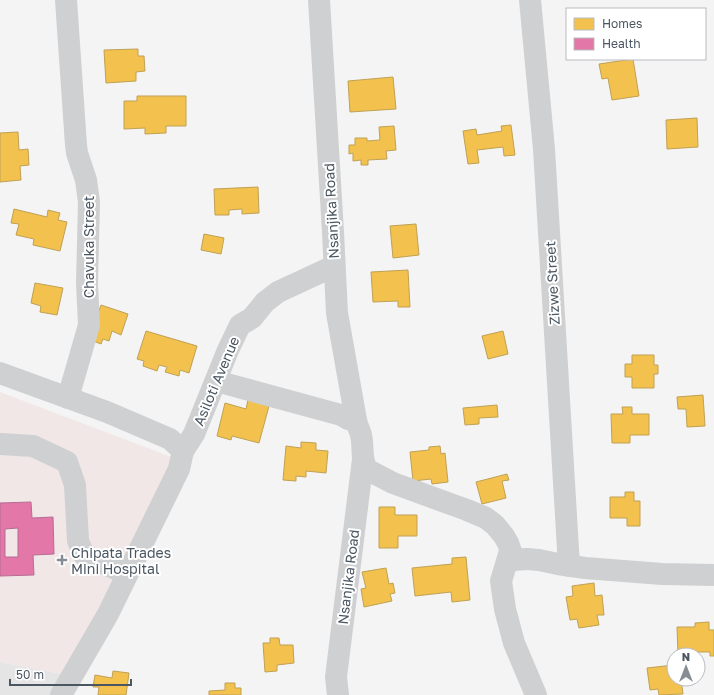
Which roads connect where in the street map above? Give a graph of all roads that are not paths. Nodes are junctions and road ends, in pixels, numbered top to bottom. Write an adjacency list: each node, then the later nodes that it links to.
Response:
1 (66, 0): 7 (street, Chavuka Street)
2 (319, 0): 4 (street, Nsanjika Road)
3 (530, 0): 13 (street, Zizwe Street)
4 (334, 266): 6 (street, Asiloti Avenue); 8 (street, Nsanjika Road)
5 (0, 373): 7 (street)
6 (216, 381): 8 (street); 10 (street, Asiloti Avenue)
7 (68, 398): 10 (street)
8 (356, 420): 11 (street, Nsanjika Road)
9 (0, 444): 14 (street)
10 (183, 451): 14 (street, Asiloti Avenue)
11 (364, 459): 12 (street); 17 (street, Nsanjika Road)
12 (510, 551): 13 (street); 18 (street)
13 (569, 566): 15 (street)
14 (127, 574): 16 (street, Asiloti Avenue)
15 (714, 576)
16 (61, 695)
17 (338, 695)
18 (536, 695)

